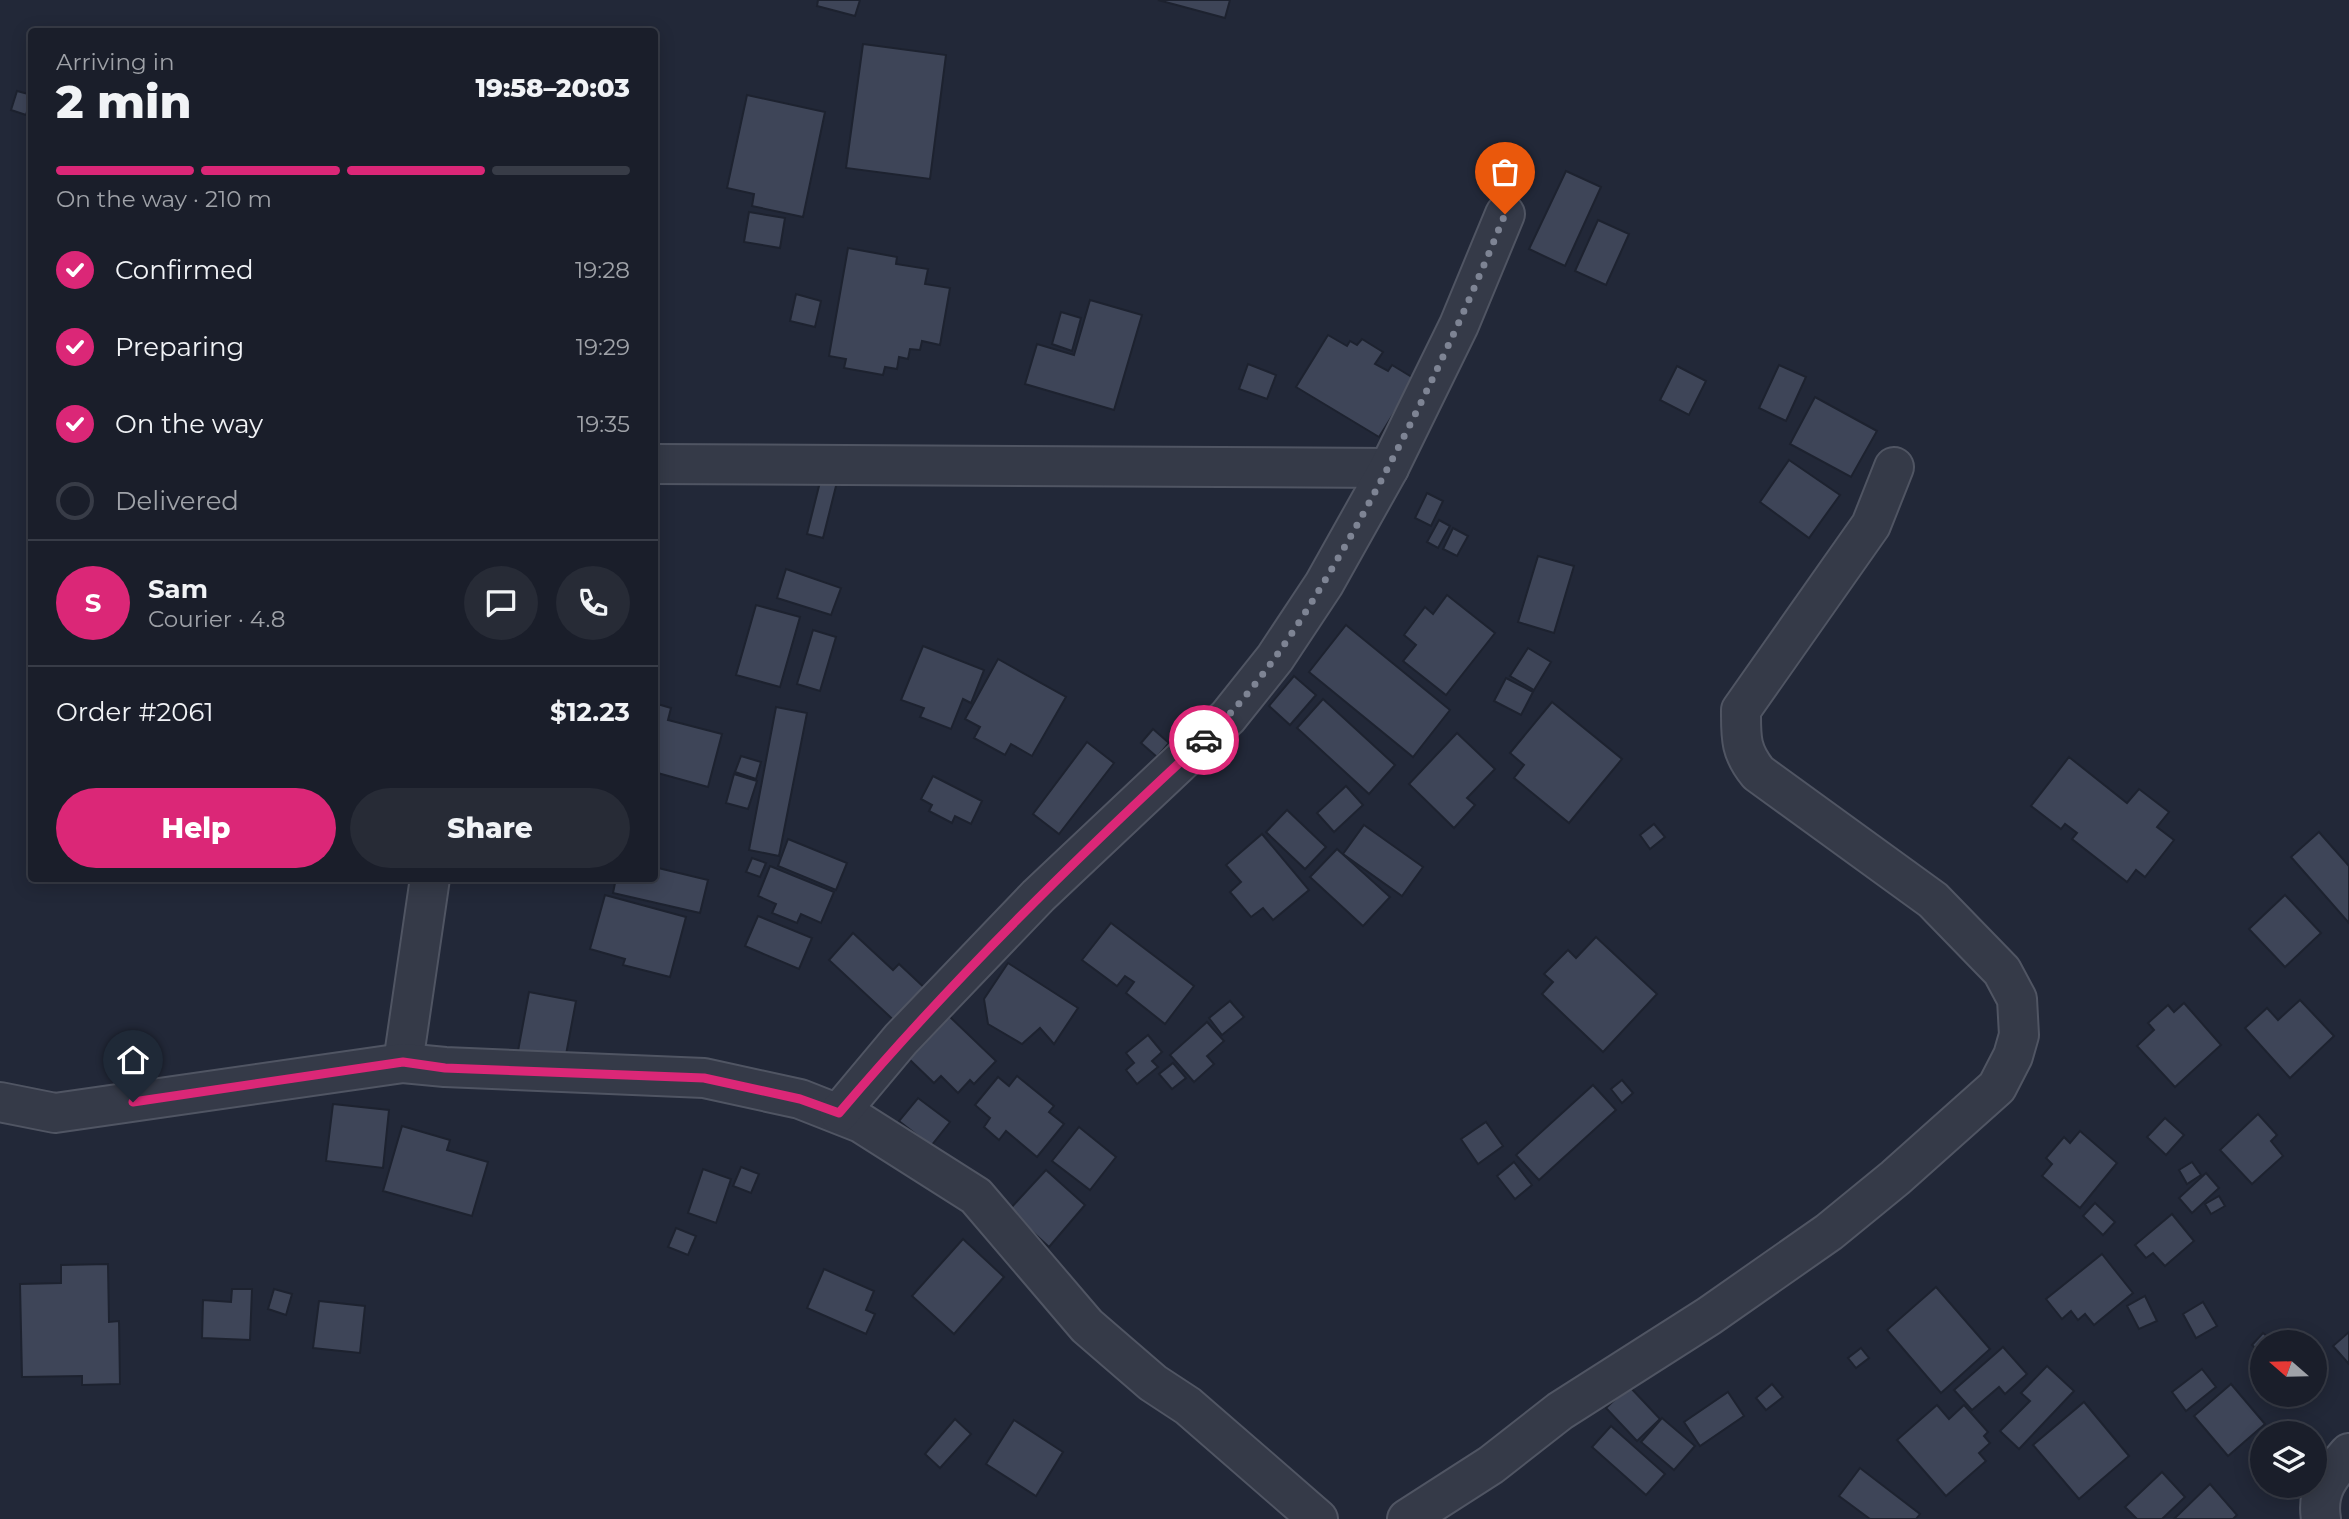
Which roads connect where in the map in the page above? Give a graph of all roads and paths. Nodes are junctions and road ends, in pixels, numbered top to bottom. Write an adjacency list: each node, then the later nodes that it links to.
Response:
1 (1505, 214): 4 (street)
2 (658, 464): 4 (street)
3 (1894, 467): 11 (street)
4 (1389, 468): 8 (street)
5 (429, 882): 6 (street)
6 (403, 1062): 7 (street); 8 (street)
7 (0, 1102)
8 (839, 1113): 10 (street)
9 (2349, 1453): 12 (street)
10 (1318, 1519)
11 (1406, 1519)
12 (2321, 1519)

